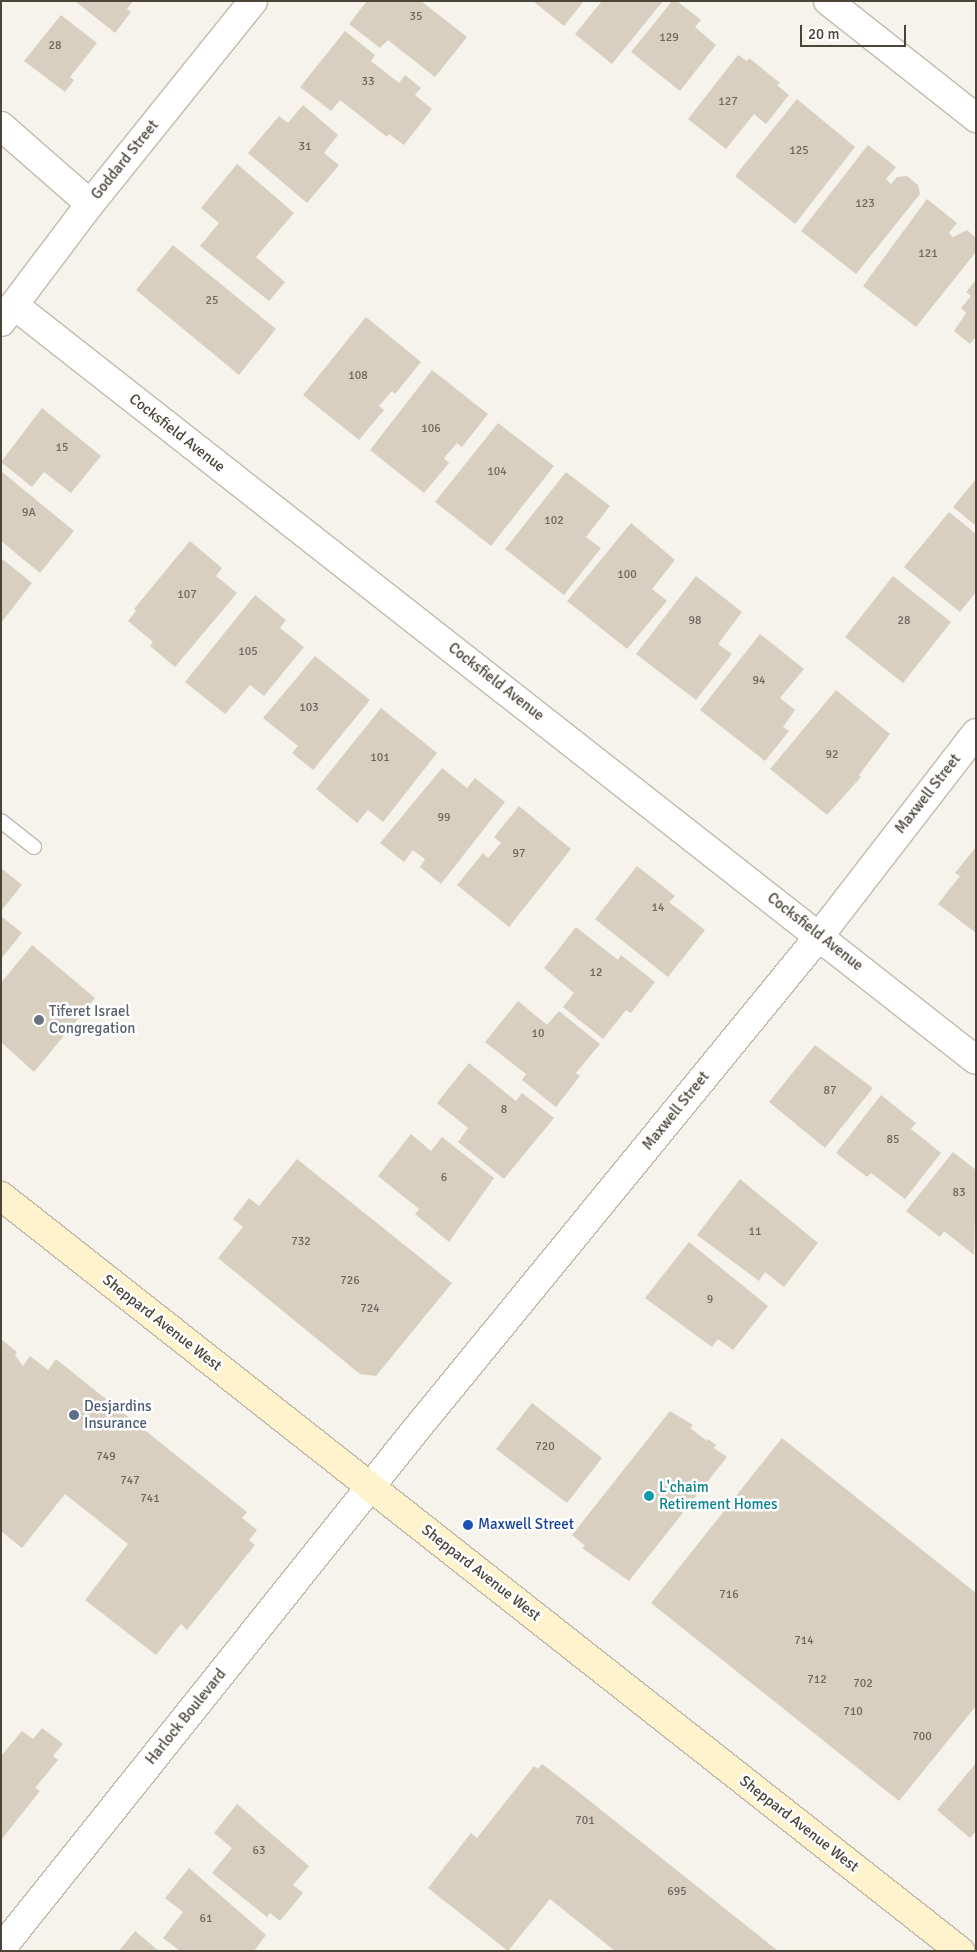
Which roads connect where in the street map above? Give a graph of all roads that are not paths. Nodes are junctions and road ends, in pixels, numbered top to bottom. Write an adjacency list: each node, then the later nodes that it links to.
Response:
1 (253, 1): 5 (street, Goddard Street)
2 (828, 1): 3 (street)
3 (976, 118)
4 (1, 126): 5 (street)
5 (90, 204): 6 (street, Goddard Street)
6 (8, 314): 10 (street, Cocksfield Avenue)
7 (976, 733): 10 (street, Maxwell Street)
8 (1, 821): 9 (lane)
9 (34, 847)
10 (820, 935): 11 (street, Cocksfield Avenue); 13 (street, Maxwell Street)
11 (976, 1060)
12 (1, 1196): 13 (main road, Sheppard Avenue West)
13 (371, 1486): 14 (street, Harlock Boulevard); 15 (main road, Sheppard Avenue West)
14 (1, 1949)
15 (960, 1951)

